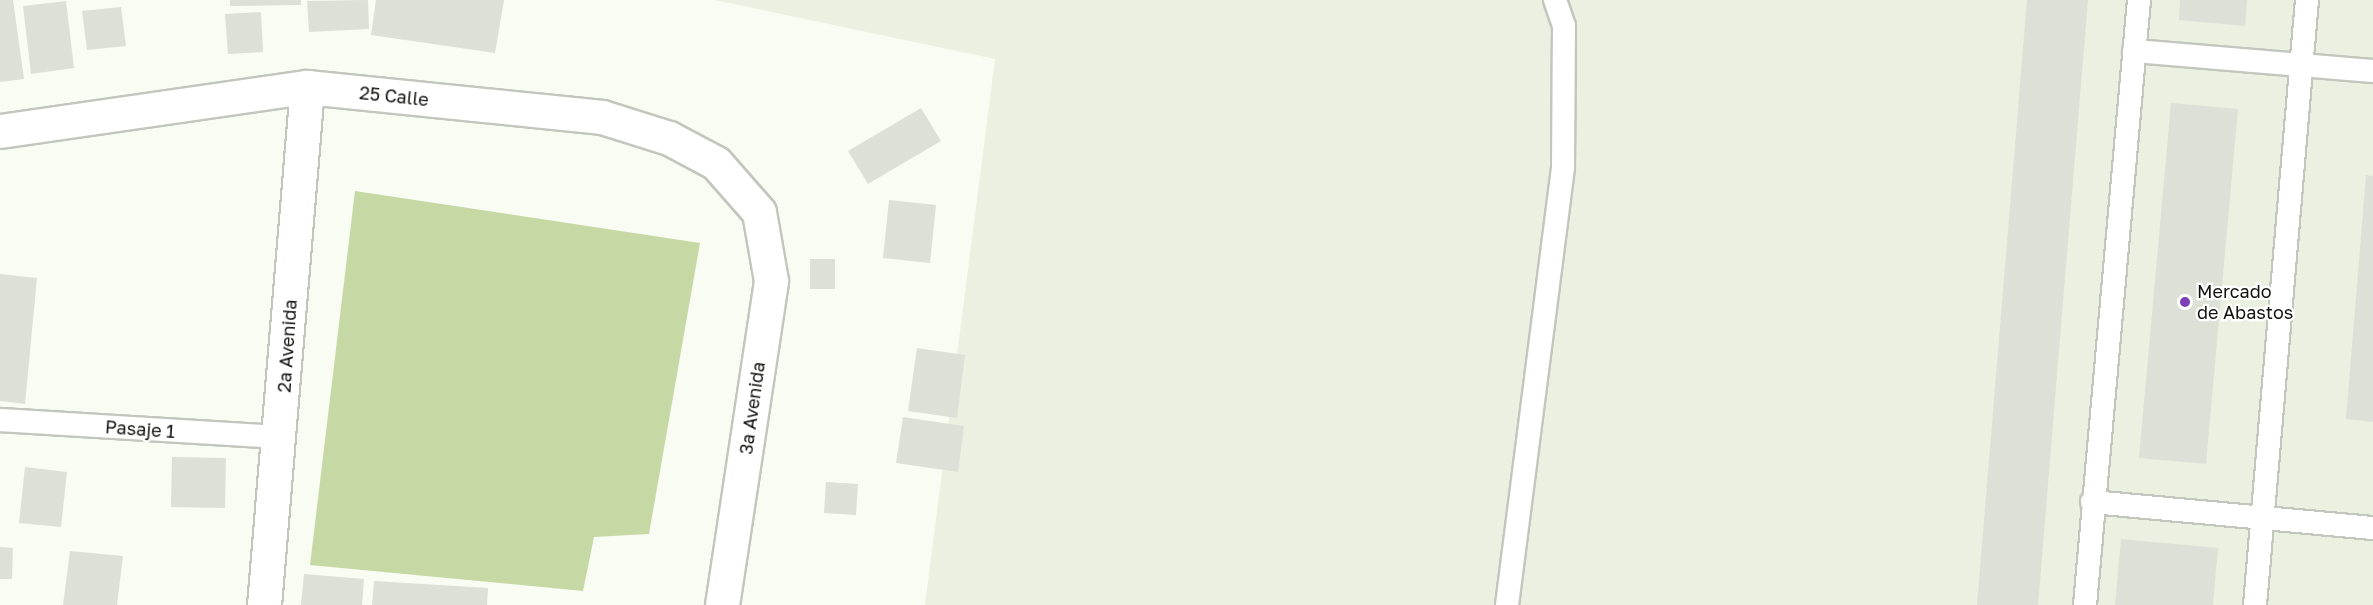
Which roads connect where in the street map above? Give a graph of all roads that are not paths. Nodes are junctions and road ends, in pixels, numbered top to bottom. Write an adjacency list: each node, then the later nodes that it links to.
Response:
1 (1555, 0): 17 (lane)
2 (2139, 0): 4 (lane)
3 (2307, 0): 5 (lane)
4 (2134, 51): 5 (lane); 12 (lane)
5 (2302, 65): 6 (lane); 13 (lane)
6 (2373, 71)
7 (307, 87): 8 (street, 25 Calle); 9 (street, 25 Calle); 11 (street, 2a Avenida)
8 (0, 131)
9 (759, 212): 16 (street, 3a Avenida)
10 (0, 420): 11 (lane, Pasaje 1)
11 (279, 437): 15 (street, 2a Avenida)
12 (2092, 502): 13 (lane); 18 (lane)
13 (2266, 518): 14 (lane); 19 (lane)
14 (2373, 528)
15 (264, 605)
16 (722, 605)
17 (1507, 605)
18 (2085, 605)
19 (2255, 605)

